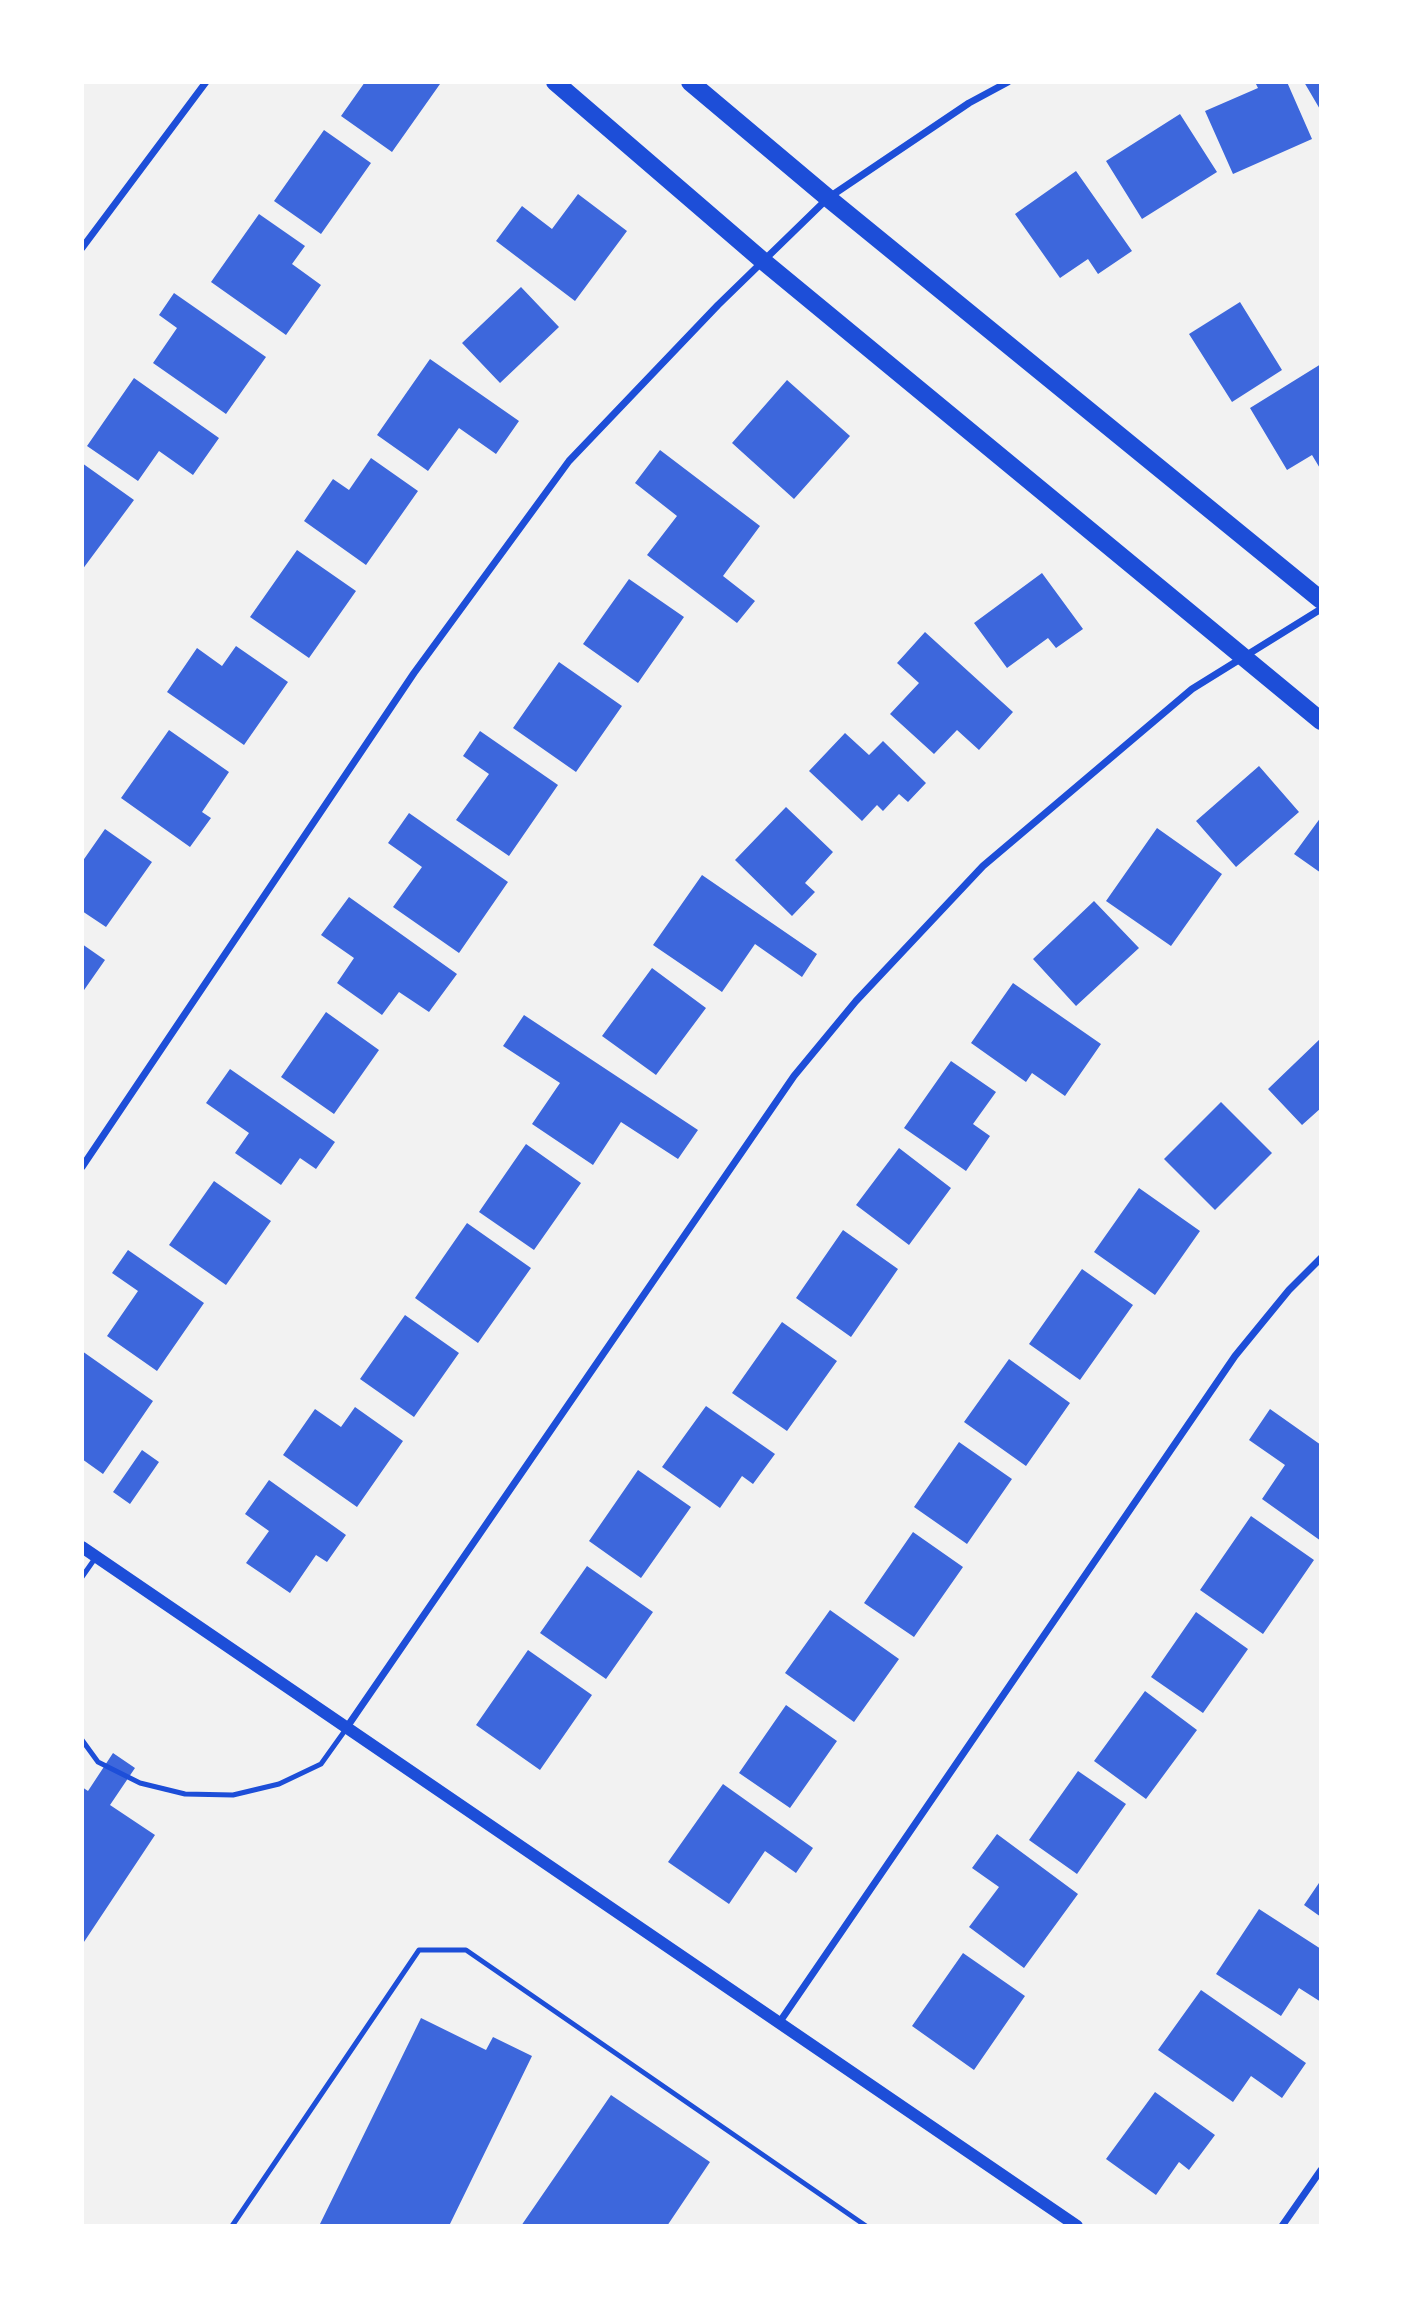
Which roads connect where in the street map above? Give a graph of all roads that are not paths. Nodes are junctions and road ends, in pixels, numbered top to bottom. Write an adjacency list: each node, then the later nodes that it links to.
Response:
1 (206, 82): 6 (street)
2 (555, 82): 7 (main road)
3 (690, 82): 5 (main road)
4 (1008, 82): 5 (street)
5 (828, 198): 7 (street); 8 (main road)
6 (82, 248)
7 (763, 261): 10 (main road); 12 (street)
8 (1321, 600)
9 (1321, 609): 10 (street)
10 (1243, 657): 11 (main road); 17 (street)
11 (1321, 721)
12 (82, 1167)
13 (1321, 1258): 19 (street)
14 (82, 1547): 15 (street)
15 (96, 1557): 16 (lane); 17 (street)
16 (82, 1577)
17 (347, 1727): 18 (lane); 19 (street)
18 (82, 1740)
19 (778, 2023): 23 (street)
20 (1321, 2170): 24 (street)
21 (232, 2226): 22 (lane)
22 (866, 2226)
23 (1077, 2226)
24 (1282, 2226)

